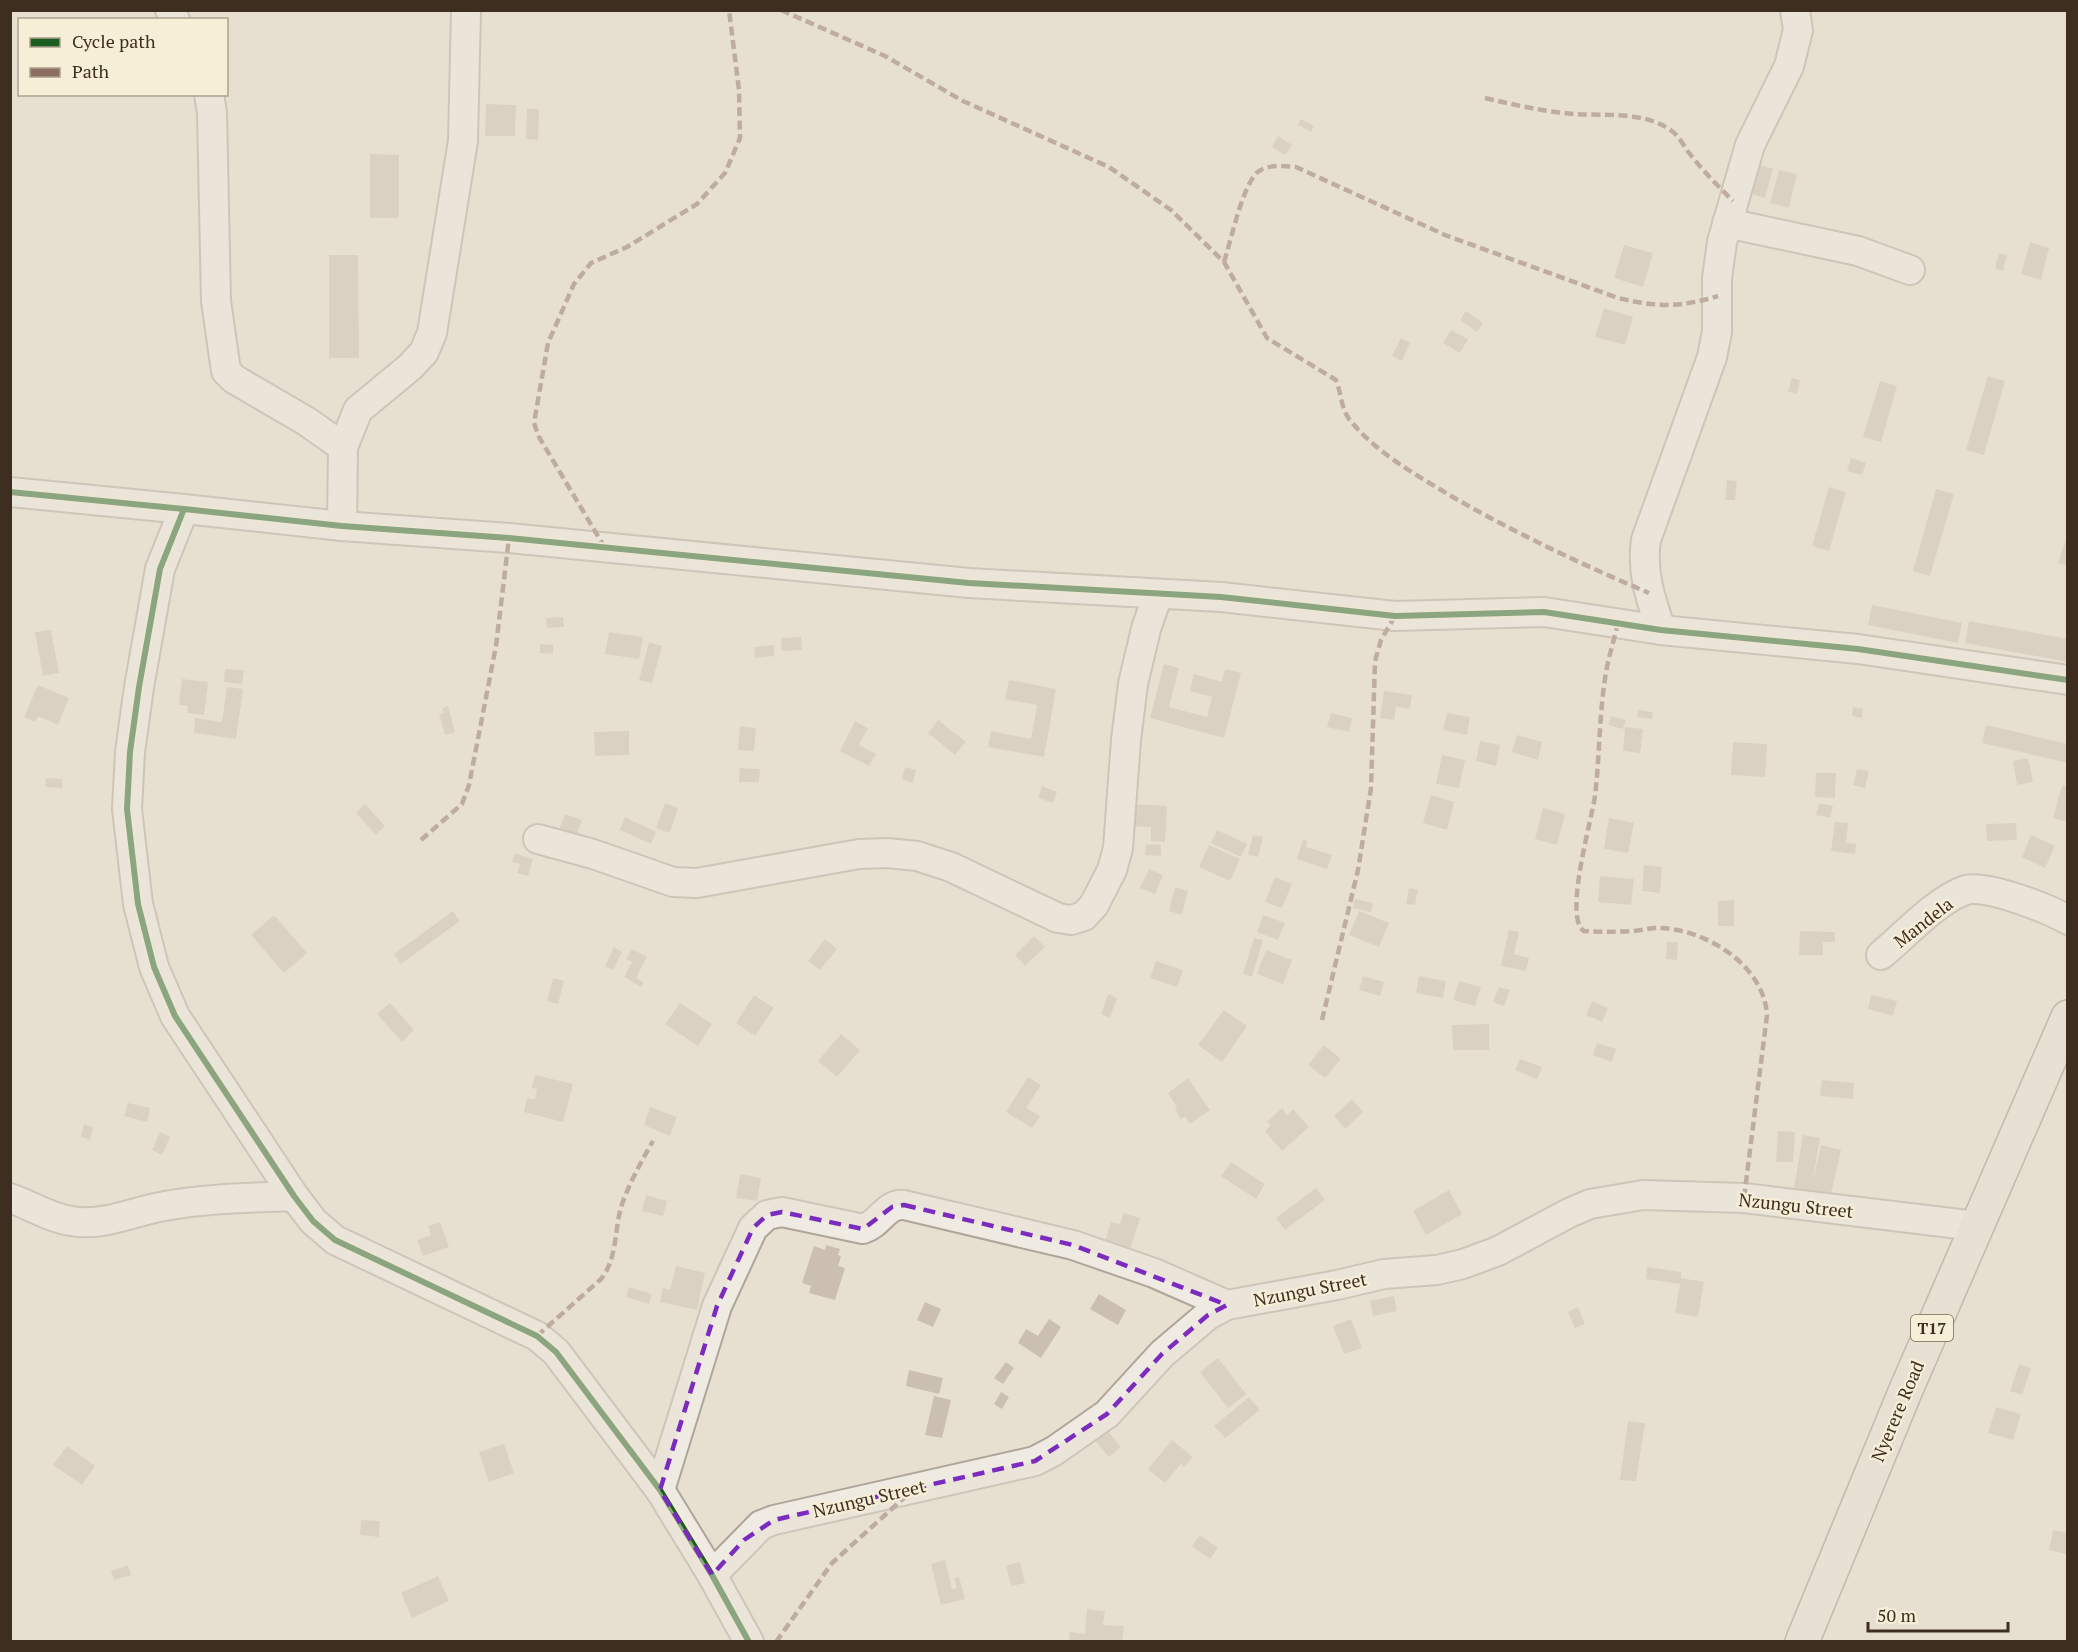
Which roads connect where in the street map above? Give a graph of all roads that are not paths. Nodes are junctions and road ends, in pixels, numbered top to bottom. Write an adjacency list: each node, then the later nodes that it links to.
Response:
1 (466, 10): 6 (street)
2 (1795, 10): 4 (street)
3 (209, 96): 6 (street)
4 (1727, 223): 5 (street); 11 (street)
5 (1910, 270)
6 (343, 447): 9 (street)
7 (10, 492): 8 (street)
8 (184, 508): 9 (street); 17 (street)
9 (342, 526): 10 (street)
10 (1158, 594): 11 (street); 13 (street)
11 (1661, 630): 12 (street)
12 (2067, 680)
13 (538, 839)
14 (2067, 920): 15 (street, Mandela)
15 (1881, 955)
16 (2067, 1017): 19 (main road, Nyerere Road / T17)
17 (294, 1196): 18 (street); 21 (street)
18 (10, 1198)
19 (1976, 1226): 20 (street, Nzungu Street); 24 (main road, Nyerere Road / T17)
20 (1227, 1305): 21 (street); 22 (street, Nzungu Street)
21 (660, 1490): 22 (street)
22 (712, 1575): 23 (street)
23 (749, 1641)
24 (1802, 1641)

